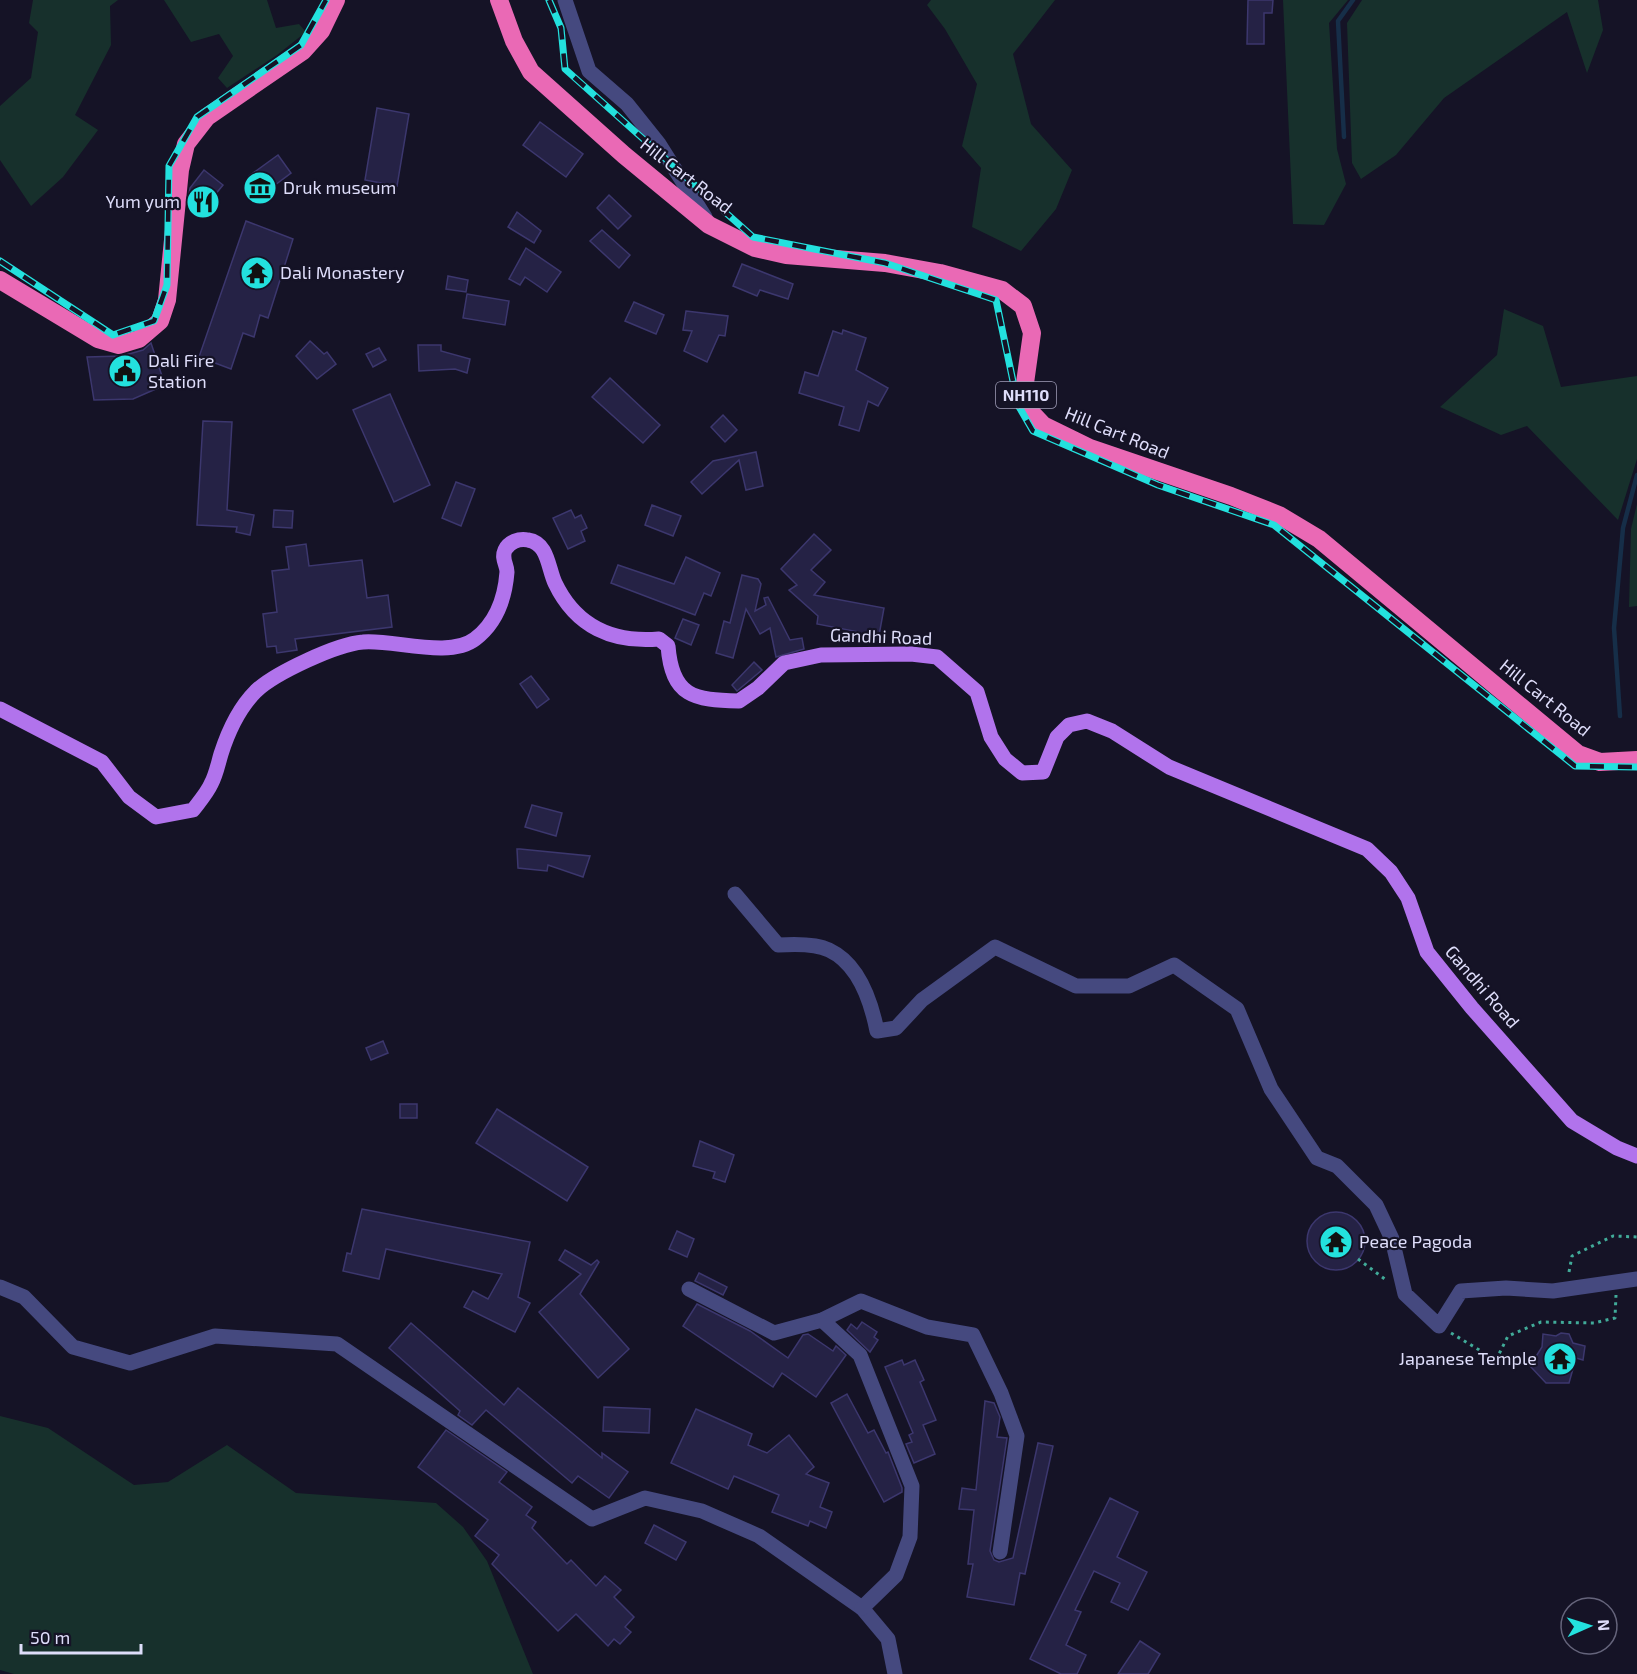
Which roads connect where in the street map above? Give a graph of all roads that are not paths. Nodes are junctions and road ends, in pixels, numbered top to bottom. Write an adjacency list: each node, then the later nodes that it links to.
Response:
1 (336, 0): 5 (highway)
2 (499, 0): 4 (highway, Hill Cart Road / NH110)
3 (565, 0): 4 (street)
4 (709, 225): 7 (highway, Hill Cart Road / NH110)
5 (0, 280)
6 (0, 709): 9 (main road, Gandhi Road)
7 (1637, 760)
8 (735, 894): 10 (street)
9 (1637, 1156)
10 (1637, 1279)
11 (0, 1287): 15 (street)
12 (689, 1289): 13 (street)
13 (822, 1320): 14 (street); 15 (street)
14 (1000, 1552)
15 (862, 1608): 16 (street)
16 (895, 1674)

